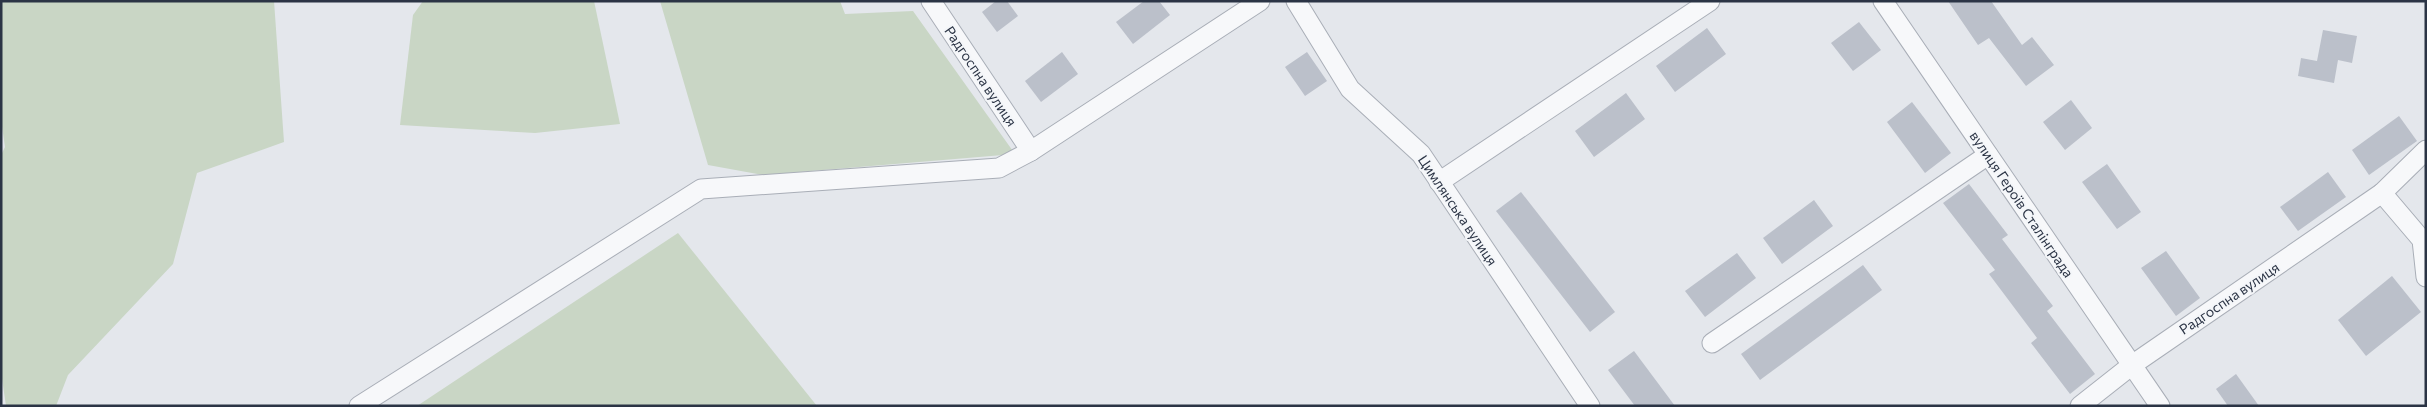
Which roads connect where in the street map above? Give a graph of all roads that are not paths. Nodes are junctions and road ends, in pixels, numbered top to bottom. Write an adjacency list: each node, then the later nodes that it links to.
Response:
1 (1260, 1): 7 (street)
2 (1296, 1): 9 (street, Цимлянська вулиця)
3 (1710, 1): 9 (street)
4 (1883, 1): 8 (street, вулиця Героїв Сталінграда)
5 (939, 4): 7 (street, Радгоспна вулиця)
6 (2426, 150): 10 (street, Радгоспна вулиця)
7 (1031, 151): 14 (street)
8 (1988, 155): 12 (street); 13 (street, вулиця Героїв Сталінграда)
9 (1439, 182): 15 (street, Цимлянська вулиця)
10 (2382, 193): 11 (street); 13 (street, Радгоспна вулиця)
11 (2426, 277)
12 (1712, 343)
13 (2132, 365): 16 (street, Радгоспна вулиця); 17 (street, вулиця Героїв Сталінграда)
14 (359, 406)
15 (1590, 406)
16 (2080, 406)
17 (2160, 406)

